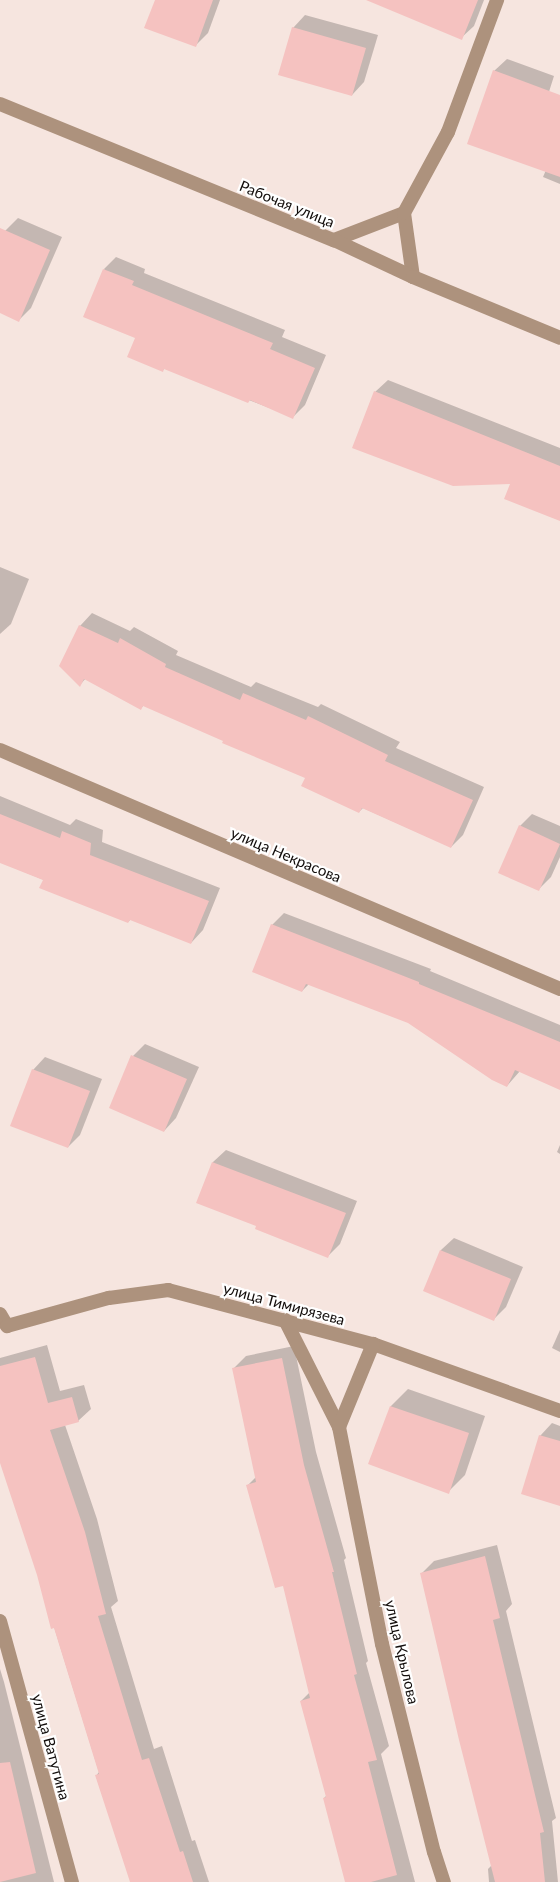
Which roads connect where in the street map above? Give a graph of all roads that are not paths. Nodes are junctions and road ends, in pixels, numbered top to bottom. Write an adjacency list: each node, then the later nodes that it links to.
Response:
1 (497, 0): 3 (street)
2 (0, 104): 4 (street, Рабочая улица)
3 (404, 213): 4 (street); 5 (street)
4 (334, 240): 5 (street, Рабочая улица)
5 (413, 277): 6 (street, Рабочая улица)
6 (560, 338)
7 (0, 750): 8 (street, улица Некрасова)
8 (560, 989)
9 (285, 1320): 10 (street, улица Тимирязева); 11 (street, улица Тимирязева); 13 (street, улица Крылова)
10 (2, 1324)
11 (373, 1344): 12 (street, улица Тимирязева); 13 (street)
12 (560, 1411)
13 (339, 1427): 16 (street, улица Крылова)
14 (0, 1622): 15 (street, улица Ватутина)
15 (72, 1882)
16 (444, 1882)

